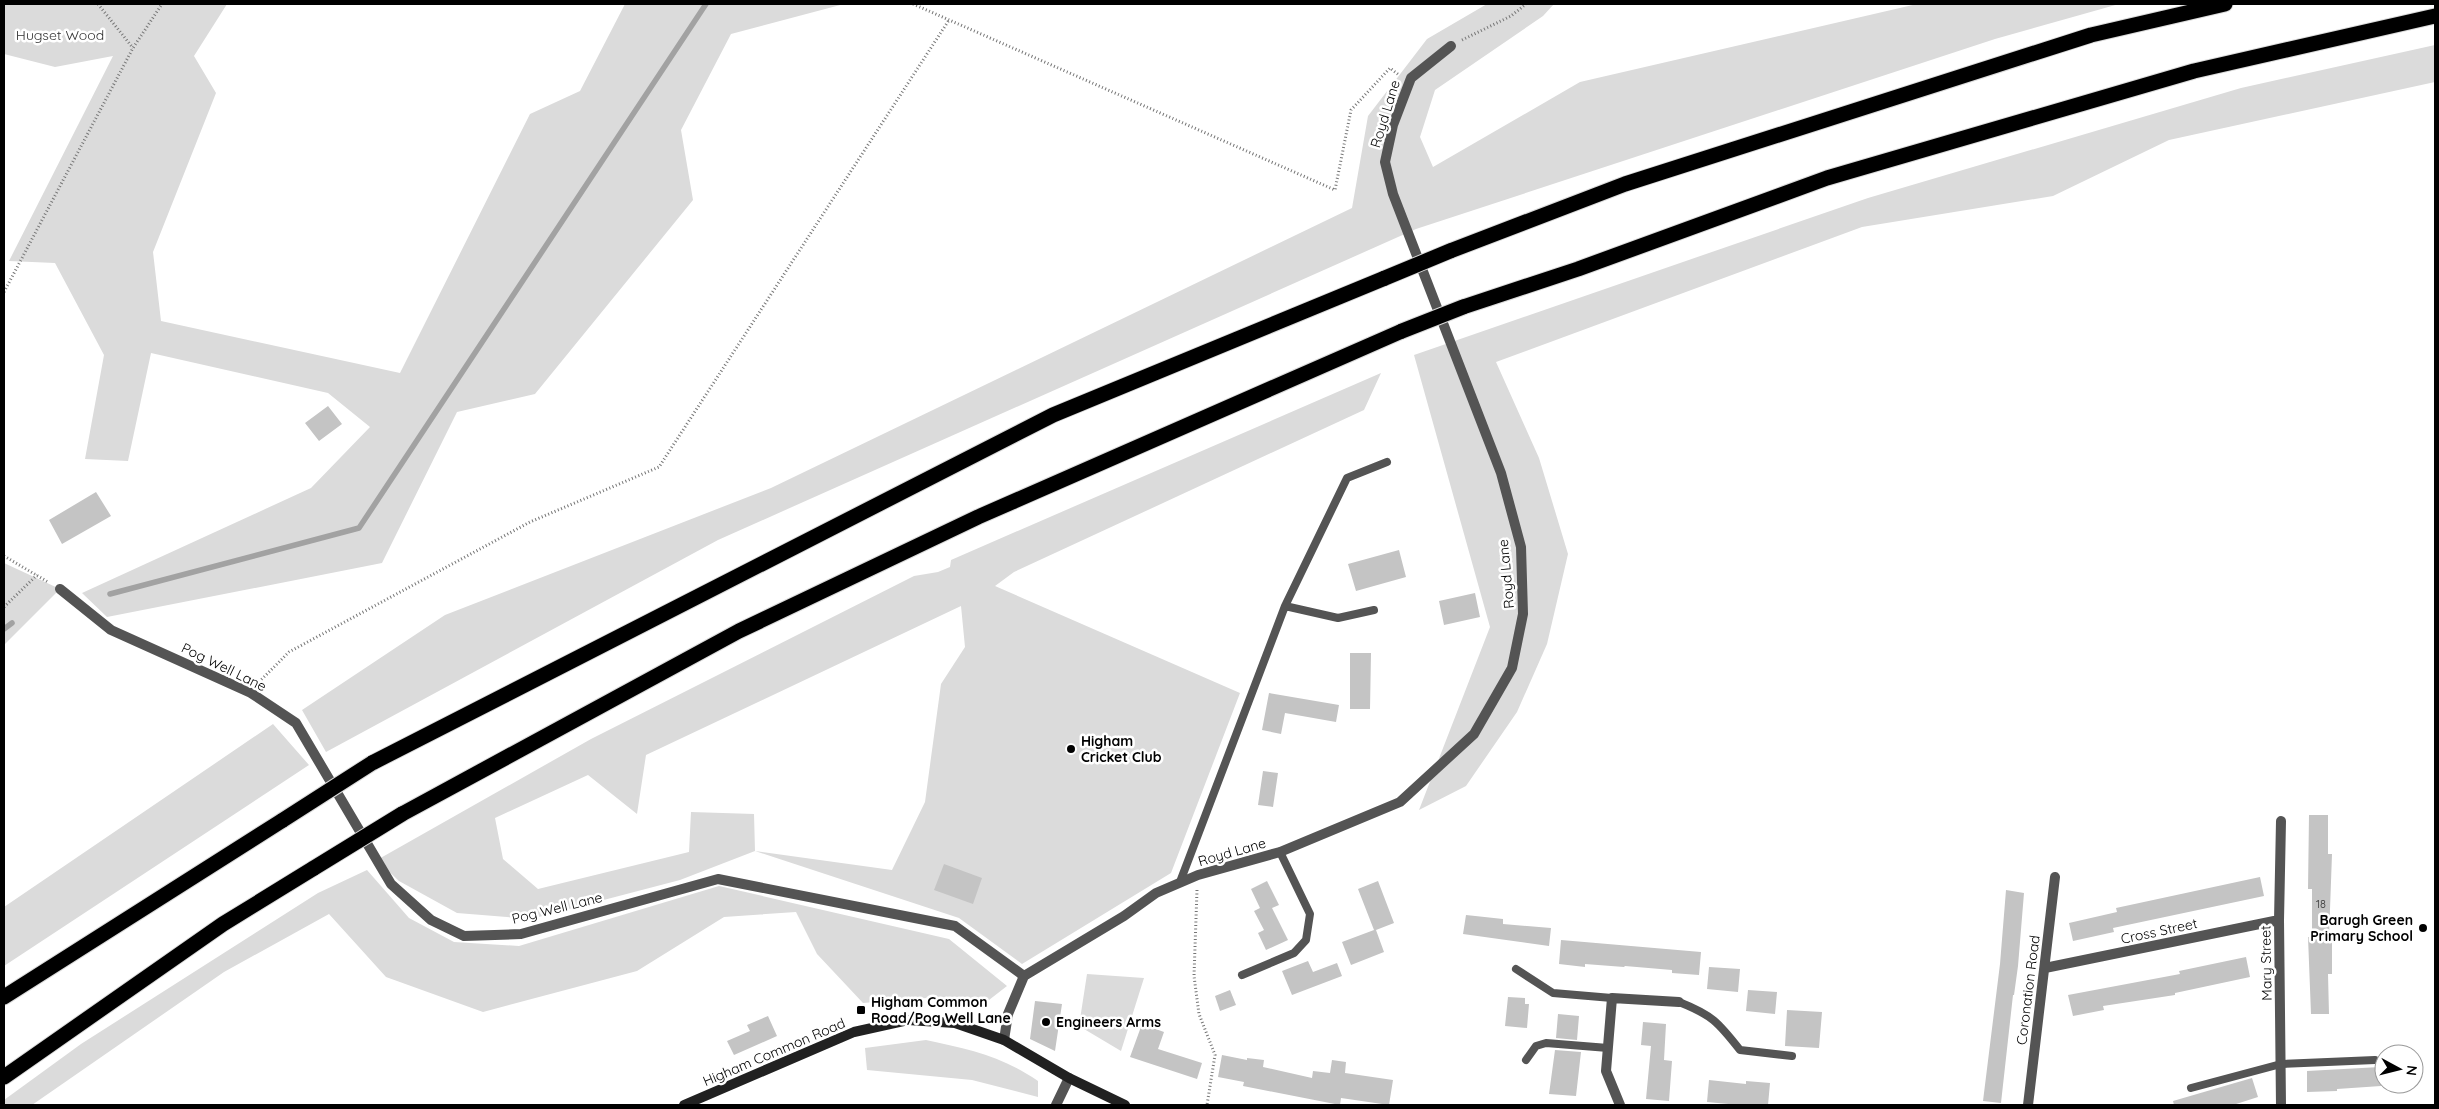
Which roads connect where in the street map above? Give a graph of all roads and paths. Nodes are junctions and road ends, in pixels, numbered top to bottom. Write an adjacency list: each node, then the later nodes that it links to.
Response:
1 (98, 4): 9 (path)
2 (162, 4): 9 (path)
3 (913, 4): 7 (path)
4 (1526, 4): 8 (path)
5 (2225, 4): 30 (highway, bridge)
6 (2435, 16): 39 (highway, bridge)
7 (949, 20): 10 (path); 19 (path)
8 (1451, 46): 10 (street, Royd Lane)
9 (133, 48): 11 (path)
10 (1411, 78): 21 (street, Royd Lane)
11 (4, 292)
12 (1387, 462): 16 (lane)
13 (4, 556): 14 (path)
14 (37, 575): 15 (path); 17 (path)
15 (60, 589): 19 (street, Pog Well Lane)
16 (1285, 606): 18 (lane); 24 (lane)
17 (4, 607)
18 (1374, 610)
19 (251, 693): 29 (street, Pog Well Lane)
20 (2281, 821): 25 (street, Mary Street)
21 (1280, 852): 22 (street, Royd Lane); 28 (lane)
22 (1198, 876): 24 (street, Royd Lane); 45 (path)
23 (2055, 877): 26 (street, Coronation Road)
24 (1180, 882): 29 (street, Royd Lane)
25 (2279, 920): 26 (street, Cross Street); 38 (street, Mary Street)
26 (2044, 968): 47 (street, Coronation Road)
27 (1516, 969): 31 (lane)
28 (1242, 975)
29 (1024, 976): 33 (street)
30 (4, 997)
31 (1612, 998): 32 (street); 34 (street)
32 (1678, 1002): 35 (lane)
33 (1004, 1040): 40 (street, Higham Common Road); 42 (street, Higham Common Road)
34 (1608, 1048): 36 (lane); 46 (street)
35 (1792, 1056)
36 (1526, 1060)
37 (2374, 1060): 38 (lane)
38 (2281, 1064): 41 (lane); 48 (street, Mary Street)
39 (4, 1077)
40 (1069, 1078): 43 (street); 44 (street, Higham Common Road)
41 (2191, 1088)
42 (684, 1105)
43 (1056, 1105)
44 (1124, 1105)
45 (1207, 1105)
46 (1620, 1105)
47 (2028, 1105)
48 (2281, 1105)

